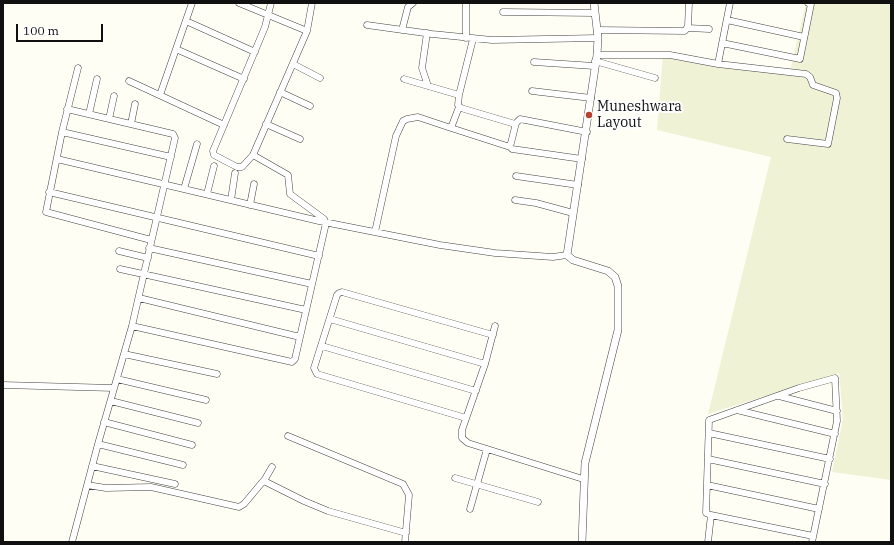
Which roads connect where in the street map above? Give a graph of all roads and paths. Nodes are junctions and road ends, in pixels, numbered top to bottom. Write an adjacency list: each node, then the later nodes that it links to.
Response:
1 (192, 3): 14 (street)
2 (239, 3): 13 (street)
3 (271, 3): 13 (street)
4 (312, 3): 21 (street)
5 (413, 3): 19 (street)
6 (466, 3): 24 (street)
7 (594, 3): 12 (street)
8 (689, 3): 17 (street)
9 (730, 3): 15 (street)
10 (808, 3): 23 (street)
11 (503, 12): 12 (street)
12 (595, 13): 20 (street)
13 (269, 17): 21 (street); 29 (street)
14 (186, 20): 28 (street); 29 (street)
15 (727, 20): 23 (street); 27 (street)
16 (367, 25): 19 (street)
17 (688, 28): 18 (street); 20 (street)
18 (710, 29)
19 (402, 30): 22 (street)
20 (597, 30): 25 (street)
21 (307, 31): 32 (street)
22 (427, 34): 24 (street); 41 (street)
23 (804, 37): 27 (street)
24 (466, 38): 26 (street)
25 (598, 38): 26 (street); 30 (street)
26 (473, 39): 44 (street)
27 (722, 43): 33 (street)
28 (176, 49): 35 (street); 45 (street)
29 (255, 52): 35 (street)
30 (595, 61): 31 (street); 33 (street); 37 (street); 47 (street)
31 (534, 62)
32 (293, 64): 36 (street); 43 (street)
33 (718, 64): 62 (street)
34 (78, 68): 51 (street)
35 (244, 78): 57 (street)
36 (320, 78)
37 (655, 78)
38 (97, 79): 52 (street)
39 (404, 79): 41 (street)
40 (128, 81): 45 (street)
41 (428, 86): 44 (street)
42 (532, 91): 47 (street)
43 (280, 92): 49 (street); 55 (street)
44 (459, 94): 50 (street)
45 (160, 95): 57 (street)
46 (114, 96): 53 (street)
47 (591, 98): 60 (street)
48 (135, 104): 54 (street)
49 (310, 106)
50 (458, 107): 56 (street); 58 (street)
51 (67, 109): 52 (street); 59 (street)
52 (89, 114): 53 (street)
53 (109, 119): 54 (street)
54 (131, 124): 66 (street)
55 (266, 124): 61 (street); 65 (street)
56 (516, 124): 60 (street); 64 (street)
57 (224, 125): 65 (street)
58 (451, 128): 64 (street); 84 (street)
59 (62, 132): 66 (street); 67 (street)
60 (586, 132): 68 (street)
61 (300, 139)
62 (787, 139)
63 (197, 144): 75 (street)
64 (510, 147): 68 (street)
65 (253, 154): 83 (street)
66 (171, 157): 72 (street)
67 (57, 159): 72 (street); 76 (street)
68 (582, 159): 74 (street)
69 (214, 166): 77 (street)
70 (235, 173): 78 (street)
71 (516, 176): 74 (street)
72 (164, 184): 75 (street); 82 (street)
73 (254, 184): 80 (street)
74 (578, 186): 81 (street)
75 (184, 189): 77 (street)
76 (49, 192): 82 (street); 85 (street)
77 (208, 194): 78 (street)
78 (230, 200): 80 (street)
79 (515, 200): 81 (street)
80 (250, 205): 83 (street)
81 (574, 213): 88 (street)
82 (156, 218): 85 (street); 89 (street)
83 (326, 223): 84 (street); 89 (street)
84 (375, 232): 88 (street)
85 (151, 240): 86 (street)
86 (150, 248): 90 (street); 93 (street)
87 (119, 251): 90 (street)
88 (567, 255): 129 (street)
89 (319, 256): 93 (street)
90 (148, 258): 92 (street)
91 (120, 269): 92 (street)
92 (144, 275): 94 (street); 95 (street)
93 (312, 284): 95 (street)
94 (138, 298): 97 (street); 100 (street)
95 (306, 310): 100 (street)
96 (330, 319): 99 (street); 101 (street); 103 (street)
97 (132, 326): 100 (street); 102 (street)
98 (495, 326): 99 (street)
99 (493, 335): 103 (street)
100 (300, 337)
101 (322, 346): 108 (street); 114 (street)
102 (124, 354): 104 (street); 105 (street)
103 (485, 364): 108 (street)
104 (217, 374)
105 (117, 379): 107 (street); 110 (street)
106 (3, 385): 107 (street)
107 (114, 388): 111 (street)
108 (476, 390): 114 (street)
109 (778, 396): 112 (street); 113 (street); 113 (street)
110 (206, 400)
111 (111, 401): 115 (street); 116 (street)
112 (737, 410): 117 (street); 118 (street)
113 (837, 411): 118 (street)
114 (466, 418): 122 (street)
115 (104, 422): 120 (street); 121 (street)
116 (198, 423)
117 (709, 432): 123 (street); 124 (street)
118 (835, 434): 124 (street)
119 (288, 436): 140 (street)
120 (98, 444): 125 (street); 126 (street)
121 (192, 445)
122 (487, 449): 129 (street); 132 (street)
123 (708, 459): 133 (street); 134 (street)
124 (830, 459): 133 (street)
125 (183, 465)
126 (92, 466): 131 (street); 135 (street)
127 (272, 467): 130 (street)
128 (455, 478): 132 (street)
129 (583, 479): 144 (street)
130 (264, 481): 135 (street); 140 (street)
131 (175, 484)
132 (477, 484): 136 (street); 137 (street)
133 (825, 484): 138 (street)
134 (707, 485): 138 (street); 139 (street)
135 (87, 486): 142 (street)
136 (538, 502)
137 (470, 509)
138 (819, 509): 141 (street)
139 (711, 515): 141 (street); 145 (street)
140 (406, 533): 143 (street)
141 (812, 539)
142 (72, 542)
143 (405, 542)
144 (582, 542)
145 (710, 542)

